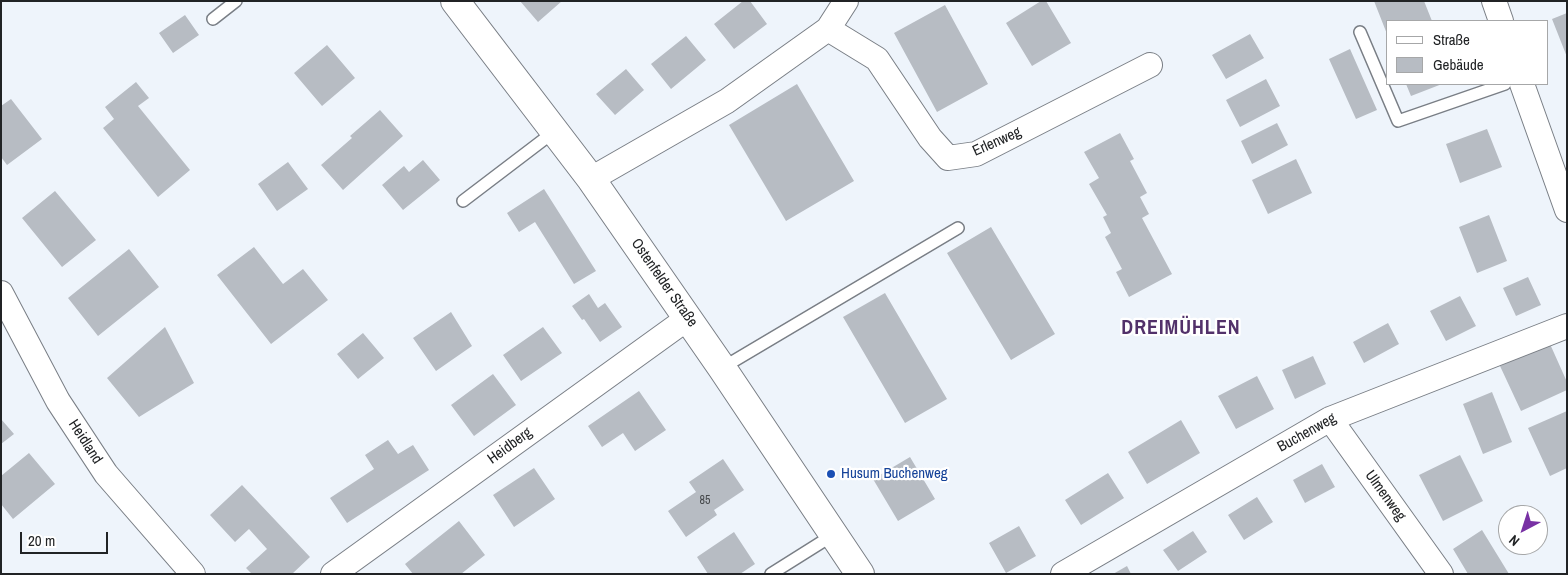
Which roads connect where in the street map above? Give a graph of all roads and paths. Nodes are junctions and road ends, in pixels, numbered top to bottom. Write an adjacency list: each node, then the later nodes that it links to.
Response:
1 (236, 1): 5 (lane)
2 (455, 1): 12 (main road, Ostenfelder Straße)
3 (846, 1): 7 (street)
4 (1494, 1): 6 (street)
5 (213, 19)
6 (1500, 20)
7 (828, 29): 9 (street, Erlenweg); 13 (street)
8 (1360, 32): 10 (lane)
9 (1150, 65)
10 (1502, 85)
11 (1522, 85): 15 (street)
12 (555, 131): 13 (main road, Ostenfelder Straße); 14 (lane)
13 (591, 179): 18 (main road, Ostenfelder Straße)
14 (464, 201)
15 (1567, 210)
16 (958, 228): 20 (lane)
17 (1, 293): 23 (street, Heidland)
18 (688, 318): 20 (main road, Ostenfelder Straße); 24 (street, Heidberg)
19 (1567, 326): 21 (street, Buchenweg)
20 (722, 368): 22 (main road, Ostenfelder Straße)
21 (1330, 419): 27 (street, Buchenweg); 28 (street, Ulmenweg)
22 (833, 535): 25 (lane); 26 (main road, Ostenfelder Straße)
23 (193, 574)
24 (333, 574)
25 (771, 574)
26 (860, 574)
27 (1063, 574)
28 (1441, 574)

